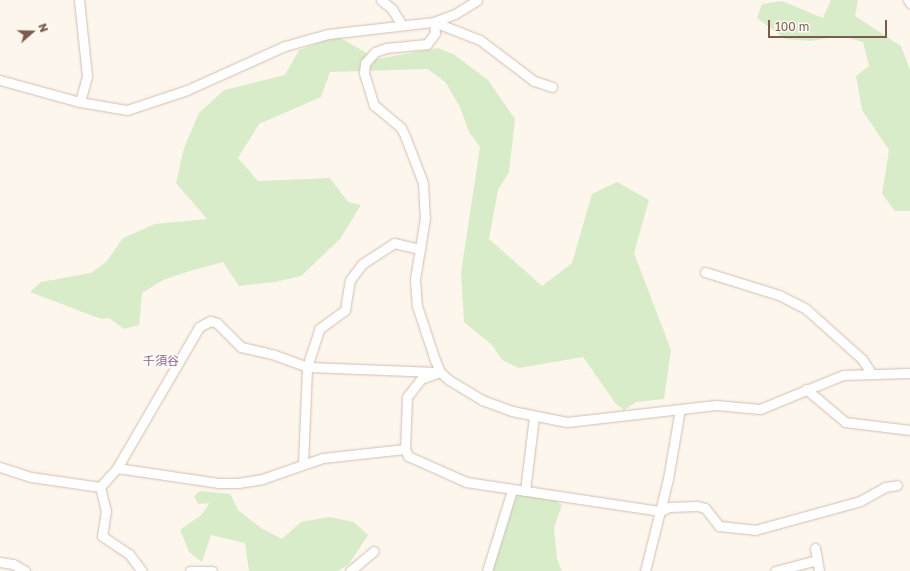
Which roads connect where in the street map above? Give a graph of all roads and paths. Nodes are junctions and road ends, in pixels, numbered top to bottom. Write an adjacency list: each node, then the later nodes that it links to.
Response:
1 (79, 0): 10 (street)
2 (381, 0): 7 (street)
3 (477, 0): 6 (street)
4 (908, 0): 5 (street)
5 (910, 3)
6 (434, 22): 7 (street); 9 (street); 11 (street)
7 (402, 25): 10 (street)
8 (0, 80): 10 (street)
9 (552, 87)
10 (80, 102)
11 (420, 249): 13 (street); 14 (street)
12 (705, 272): 15 (street)
13 (307, 367): 14 (street); 22 (street); 24 (street)
14 (440, 372): 19 (street); 21 (street)
15 (871, 373): 16 (street); 17 (street)
16 (910, 373)
17 (806, 389): 18 (street); 20 (street)
18 (680, 408): 19 (street); 29 (street)
19 (534, 417): 28 (street)
20 (910, 430)
21 (406, 449): 22 (street); 27 (street)
22 (303, 464): 24 (street)
23 (0, 467): 26 (street)
24 (117, 468): 26 (street)
25 (897, 485): 29 (street)
26 (100, 487): 34 (street)
27 (512, 490): 28 (street); 40 (street)
28 (525, 492): 29 (street)
29 (661, 511): 41 (street)
30 (815, 548): 32 (street)
31 (374, 551): 39 (street)
32 (817, 560): 42 (street); 43 (street)
33 (0, 562): 35 (street)
34 (139, 568): 36 (street)
35 (25, 571)
36 (128, 571)
37 (190, 571): 38 (street)
38 (212, 571)
39 (350, 571)
40 (487, 571)
41 (645, 571)
42 (774, 571)
43 (819, 571)

